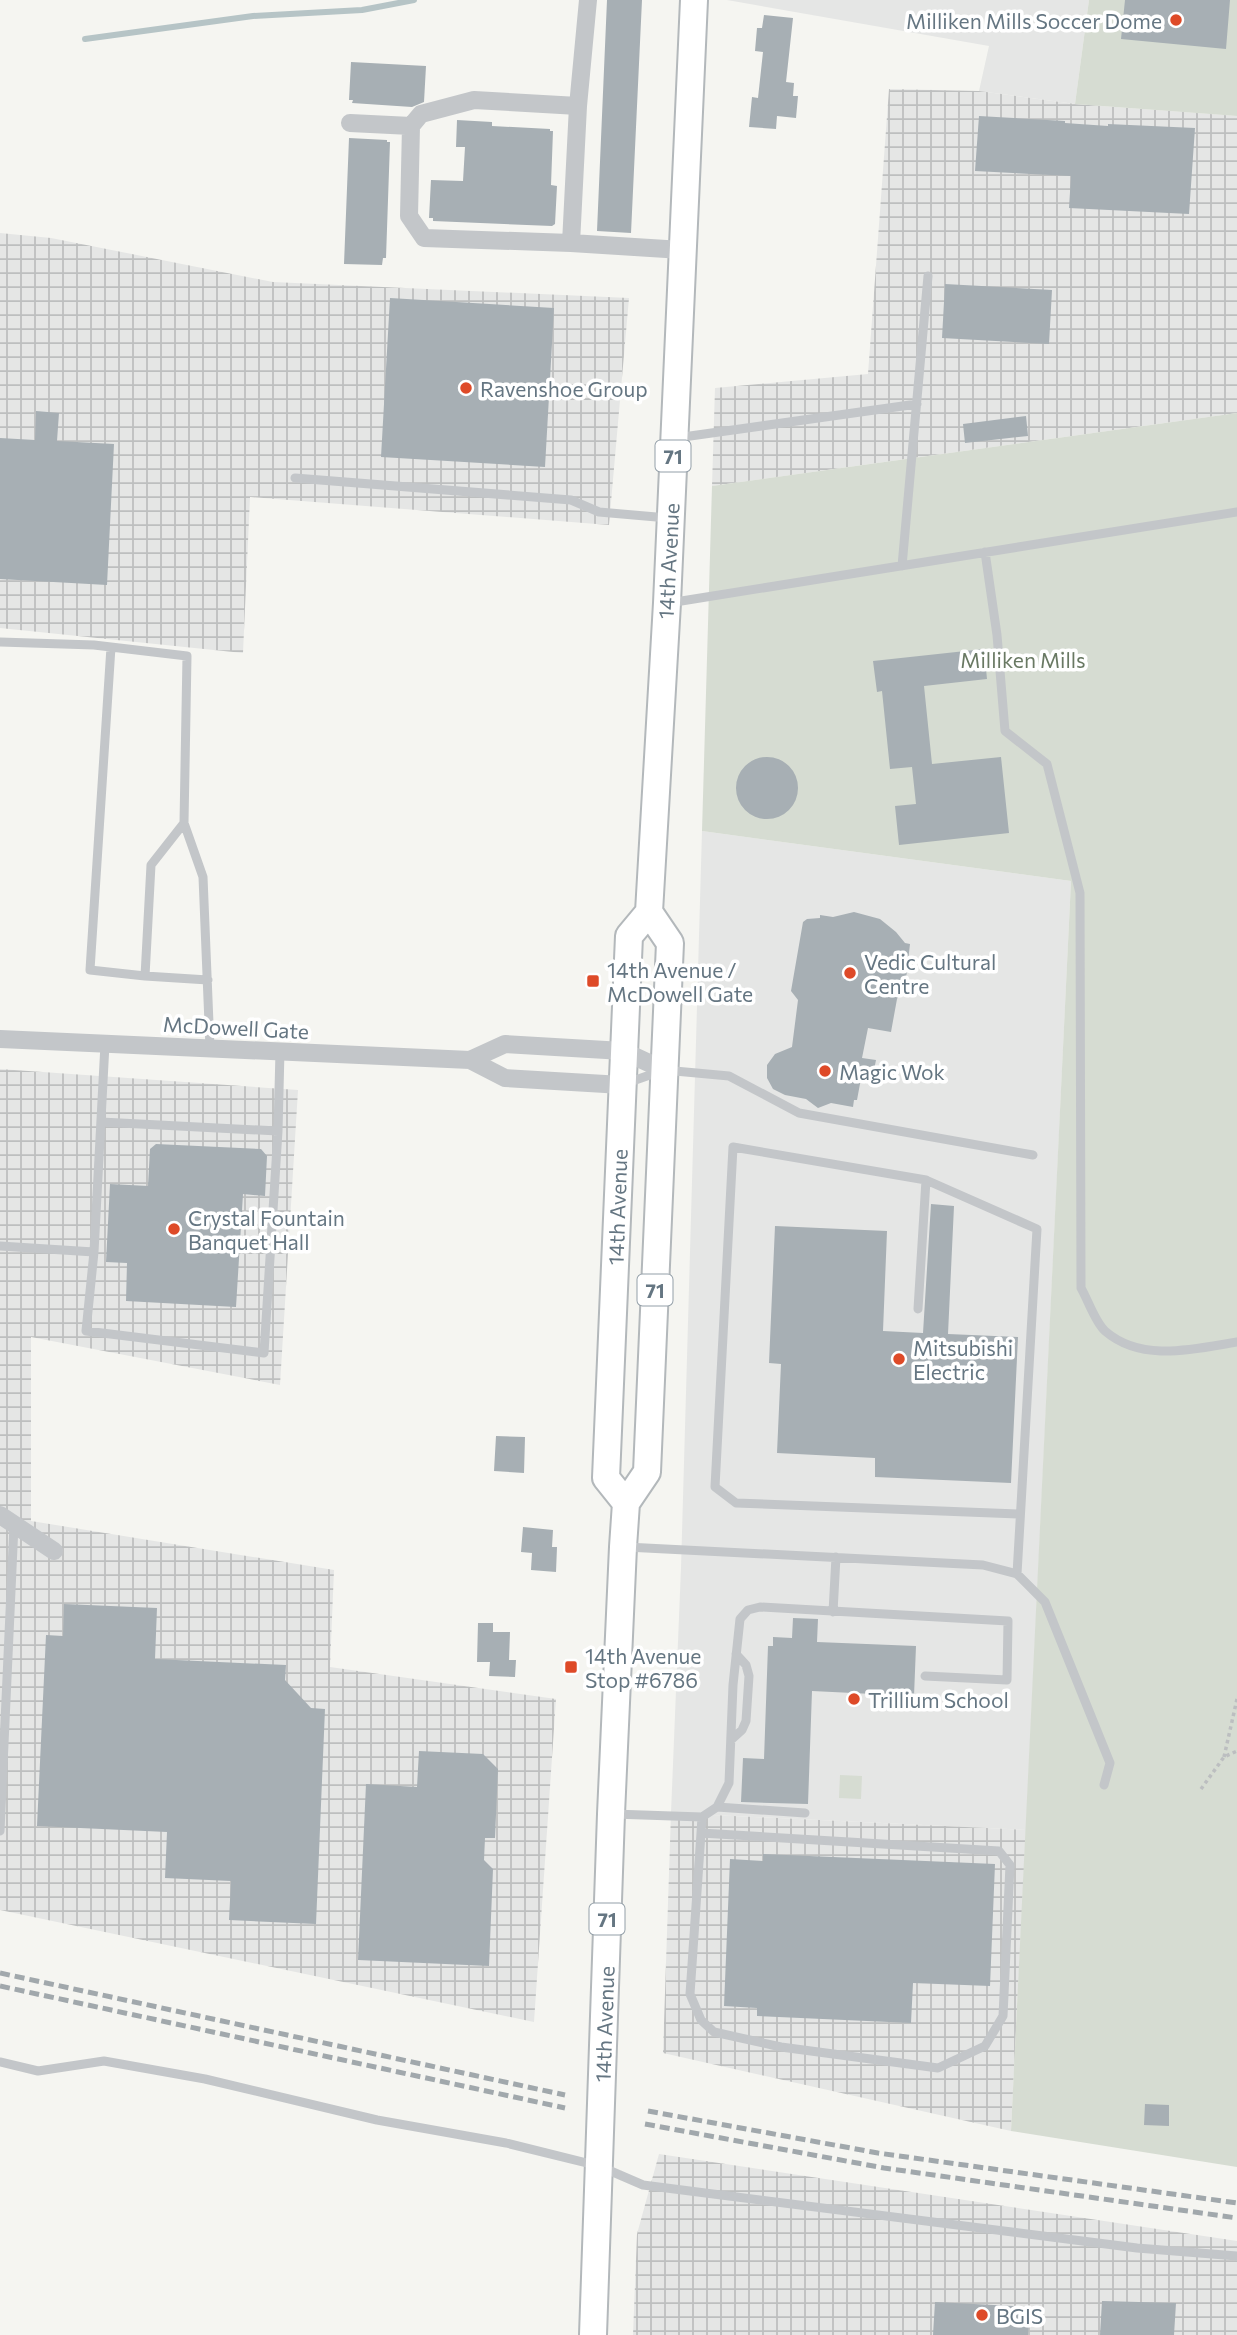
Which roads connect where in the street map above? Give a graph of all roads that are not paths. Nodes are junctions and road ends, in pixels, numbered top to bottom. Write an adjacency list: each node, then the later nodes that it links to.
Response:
1 (589, 0): 3 (street)
2 (694, 0): 7 (main road, 14th Avenue / 71)
3 (578, 106): 5 (street); 6 (street)
4 (350, 123): 5 (street)
5 (411, 126): 6 (street)
6 (571, 243): 7 (street)
7 (682, 250): 10 (main road, 14th Avenue / 71)
8 (928, 276): 9 (lane)
9 (917, 404): 10 (lane); 15 (lane)
10 (674, 438): 13 (main road, 14th Avenue / 71)
11 (295, 478): 13 (lane)
12 (1237, 512): 14 (lane)
13 (670, 518): 16 (main road, 14th Avenue / 71)
14 (985, 552): 15 (lane); 38 (lane)
15 (902, 566): 16 (lane)
16 (667, 603): 20 (main road, 14th Avenue / 71)
17 (0, 642): 18 (lane)
18 (111, 647): 19 (lane); 21 (lane)
19 (184, 823): 21 (lane); 22 (lane)
20 (649, 912): 27 (main road, 14th Avenue / 71); 29 (main road, 14th Avenue / 71)
21 (145, 976): 22 (lane)
22 (208, 980): 25 (lane)
23 (0, 1039): 24 (street, McDowell Gate)
24 (105, 1044): 25 (street, McDowell Gate); 31 (lane)
25 (210, 1048): 26 (street, McDowell Gate)
26 (280, 1051): 28 (street, McDowell Gate); 32 (lane)
27 (623, 1051): 28 (street, McDowell Gate); 29 (street, McDowell Gate); 30 (main road, 14th Avenue / 71)
28 (470, 1060): 30 (street, McDowell Gate)
29 (664, 1070): 30 (lane); 33 (lane); 39 (main road, 14th Avenue / 71)
30 (622, 1085): 39 (main road, 14th Avenue / 71)
31 (101, 1122): 32 (lane); 36 (lane)
32 (278, 1131): 36 (lane)
33 (1033, 1155)
34 (926, 1180): 37 (lane); 40 (lane); 40 (lane)
35 (0, 1246): 36 (lane)
36 (94, 1252)
37 (918, 1309)
38 (1237, 1342)
39 (626, 1503): 42 (main road, 14th Avenue / 71)
40 (1020, 1514): 45 (lane)
41 (7, 1520): 43 (street); 55 (lane)
42 (623, 1547): 44 (lane); 53 (main road, 14th Avenue / 71)
43 (54, 1551)
44 (836, 1557): 45 (lane); 46 (lane)
45 (1017, 1574): 50 (lane)
46 (834, 1612): 47 (lane); 48 (lane)
47 (736, 1654): 49 (lane); 49 (lane)
48 (925, 1676)
49 (731, 1740): 51 (lane)
50 (1104, 1785)
51 (717, 1807): 52 (lane); 54 (lane)
52 (805, 1812)
53 (611, 1814): 54 (lane); 58 (main road, 14th Avenue / 71)
54 (702, 1817): 56 (lane)
55 (0, 1830)
56 (701, 1833): 56 (lane)
57 (0, 2062): 58 (lane)
58 (599, 2166): 59 (lane); 60 (main road, 14th Avenue / 71)
59 (1237, 2256)
60 (593, 2335)

